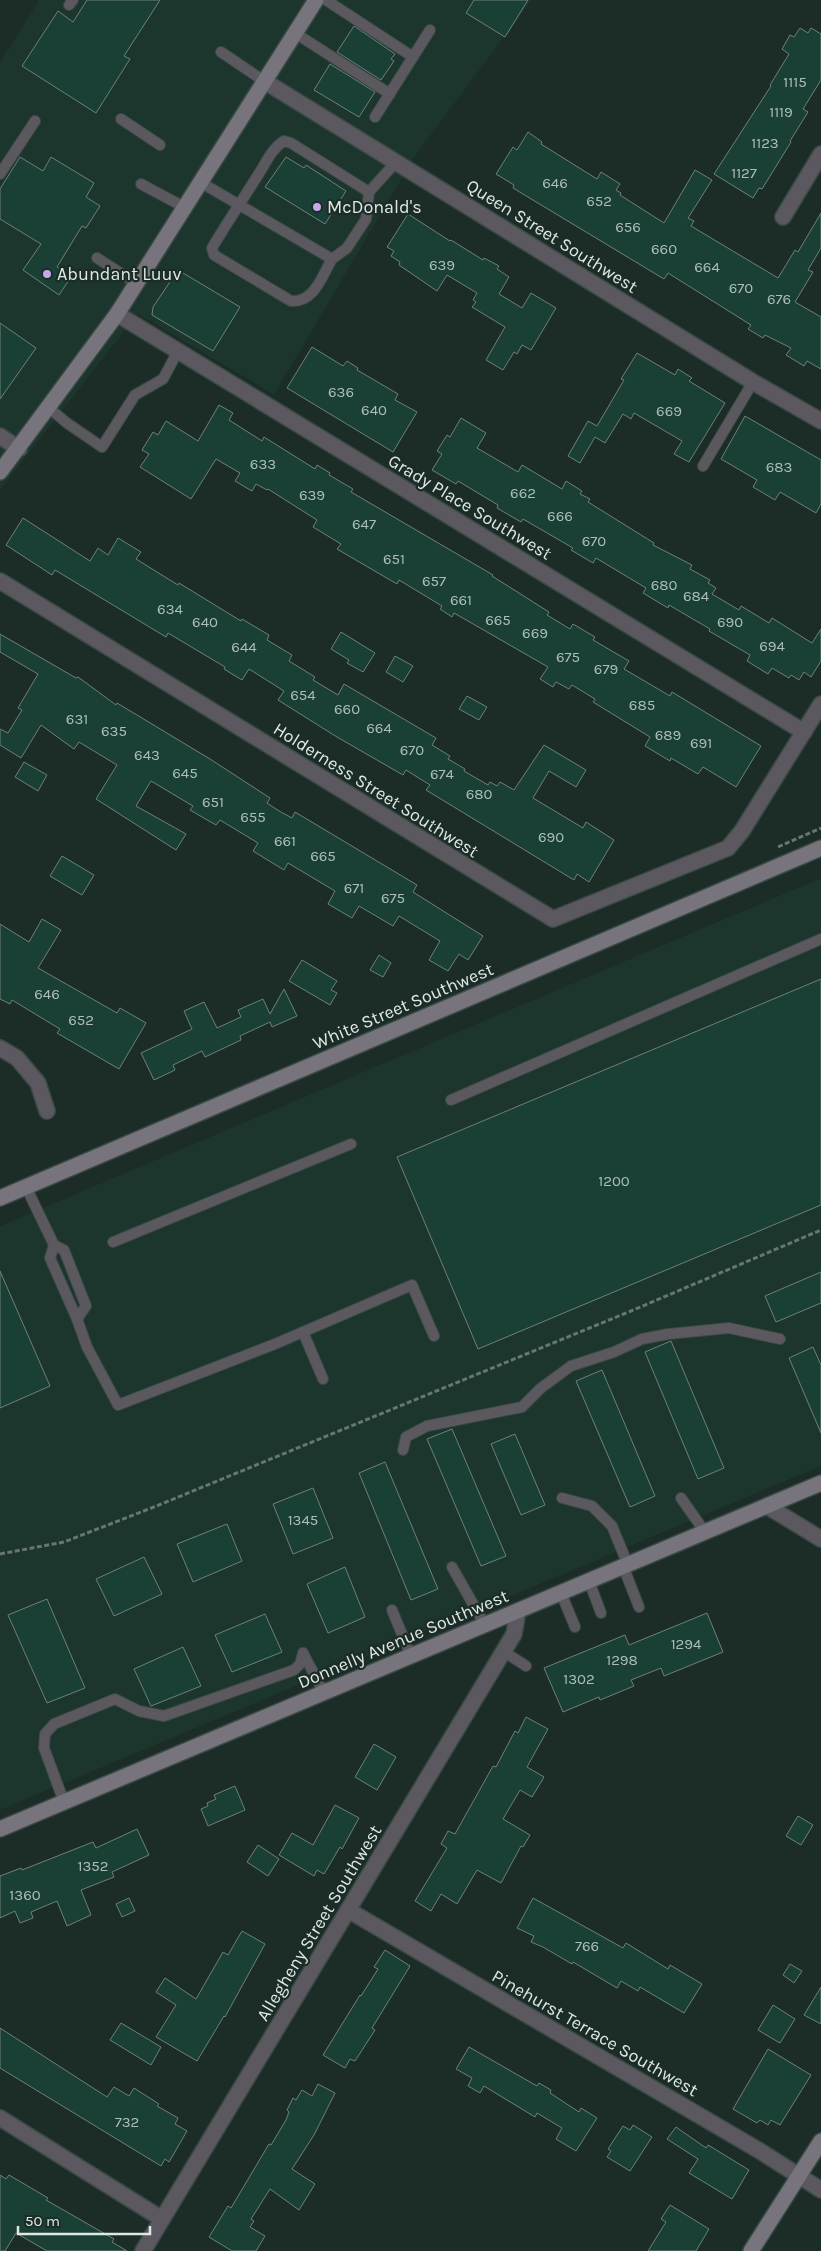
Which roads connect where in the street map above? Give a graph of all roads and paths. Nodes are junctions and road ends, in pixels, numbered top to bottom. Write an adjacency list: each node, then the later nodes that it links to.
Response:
1 (316, 0): 4 (street)
2 (326, 0): 6 (lane)
3 (430, 30): 6 (lane)
4 (295, 33): 7 (street); 8 (lane)
5 (221, 52): 7 (lane)
6 (413, 57): 8 (lane)
7 (264, 81): 14 (street, Queen Street Southwest); 16 (street)
8 (390, 94): 9 (lane)
9 (375, 117)
10 (121, 119): 12 (lane)
11 (35, 121): 15 (lane)
12 (160, 145)
13 (821, 154): 21 (street)
14 (396, 162): 18 (lane); 27 (street, Queen Street Southwest)
15 (0, 174)
16 (200, 182): 19 (lane); 20 (street)
17 (141, 184): 20 (lane)
18 (369, 192): 19 (lane); 23 (lane)
19 (239, 205): 23 (lane); 23 (lane)
20 (184, 207): 24 (street)
21 (784, 217)
22 (97, 258): 24 (lane)
23 (332, 259)
24 (136, 283): 25 (street)
25 (117, 314): 26 (street, Grady Place Southwest); 28 (street)
26 (178, 351): 28 (lane); 36 (street, Grady Place Southwest)
27 (753, 382): 29 (street, Queen Street Southwest); 32 (lane)
28 (49, 408): 31 (street)
29 (821, 421)
30 (0, 436): 31 (street)
31 (19, 448): 33 (street)
32 (703, 466)
33 (0, 472)
34 (0, 581): 36 (street, Holderness Street Southwest)
35 (821, 704): 36 (street)
36 (804, 732)
37 (821, 848): 43 (street, White Street Southwest)
38 (821, 939): 40 (lane)
39 (0, 1048): 41 (street)
40 (451, 1100)
41 (47, 1111)
42 (351, 1144): 46 (lane)
43 (26, 1187): 44 (street, White Street Southwest); 47 (lane)
44 (0, 1198)
45 (821, 1230): 60 (path)
46 (113, 1242)
47 (54, 1245): 48 (lane); 48 (lane)
48 (77, 1319): 49 (lane)
49 (303, 1332): 50 (lane); 52 (lane)
50 (434, 1336)
51 (780, 1339): 53 (lane)
52 (323, 1379)
53 (403, 1450)
54 (821, 1483): 57 (street, Donnelly Avenue Southwest)
55 (562, 1498): 61 (lane)
56 (681, 1498): 58 (lane)
57 (767, 1506): 58 (street, Donnelly Avenue Southwest); 59 (street)
58 (705, 1532): 61 (street, Donnelly Avenue Southwest)
59 (821, 1539)
60 (0, 1554)
61 (625, 1566): 63 (street, Donnelly Avenue Southwest); 65 (lane)
62 (452, 1568): 69 (lane)
63 (589, 1581): 64 (street, Donnelly Avenue Southwest); 68 (lane)
64 (561, 1593): 67 (street, Donnelly Avenue Southwest); 70 (lane)
65 (639, 1608)
66 (392, 1610): 72 (lane)
67 (518, 1611): 69 (street, Donnelly Avenue Southwest); 71 (street, Allegheny Street Southwest)
68 (601, 1613)
69 (485, 1625): 72 (street, Donnelly Avenue Southwest)
70 (575, 1627)
71 (503, 1652): 73 (lane); 77 (street, Allegheny Street Southwest)
72 (411, 1656): 74 (street, Donnelly Avenue Southwest)
73 (526, 1666)
74 (324, 1693): 75 (street, Donnelly Avenue Southwest); 75 (lane)
75 (64, 1802): 76 (street, Donnelly Avenue Southwest)
76 (0, 1829)
77 (348, 1910): 80 (street, Pinehurst Terrace Southwest); 82 (street, Allegheny Street Southwest)
78 (0, 2118): 82 (street)
79 (821, 2141): 80 (street)
80 (799, 2176): 81 (street, Pinehurst Terrace Southwest); 84 (street)
81 (821, 2190)
82 (162, 2219): 83 (street, Allegheny Street Southwest)
83 (143, 2251)
84 (751, 2251)

